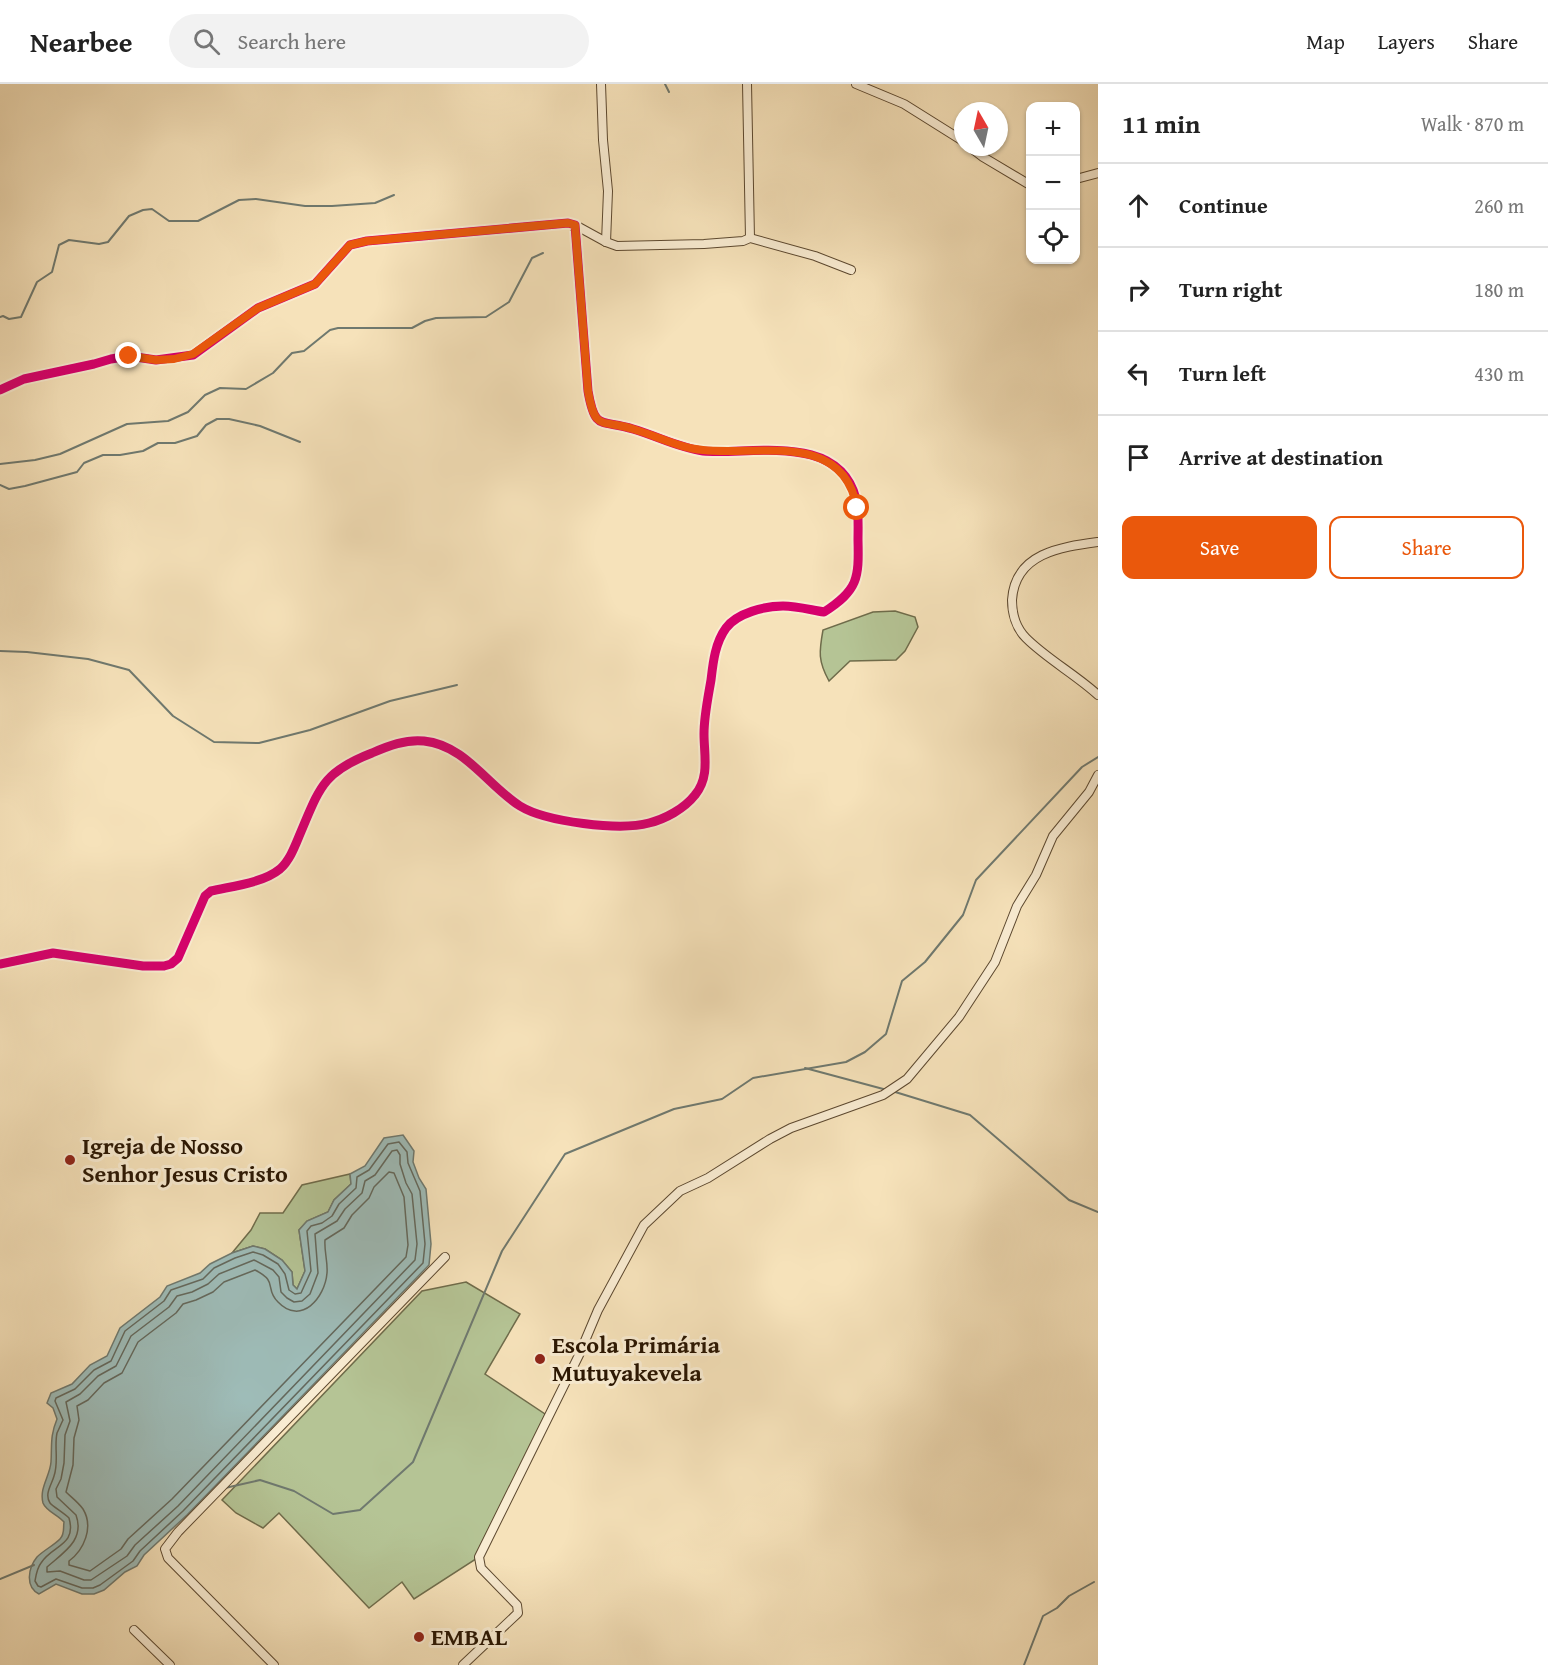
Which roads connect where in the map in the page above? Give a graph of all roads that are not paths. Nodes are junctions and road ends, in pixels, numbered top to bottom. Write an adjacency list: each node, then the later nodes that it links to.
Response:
1 (601, 84): 11 (street)
2 (747, 84): 10 (street)
3 (856, 84): 4 (street)
4 (954, 135)
5 (982, 156): 8 (street)
6 (1098, 172): 7 (street)
7 (1080, 178)
8 (1026, 183)
9 (575, 225): 11 (street); 13 (street); 17 (street)
10 (750, 238): 11 (street); 12 (street)
11 (606, 242)
12 (851, 270)
13 (0, 390)
14 (1098, 542): 15 (street)
15 (1098, 695)
16 (1098, 775): 22 (street)
17 (0, 964)
18 (445, 1257): 21 (street)
19 (134, 1630): 20 (street)
20 (170, 1665)
21 (274, 1665)
22 (463, 1665)

